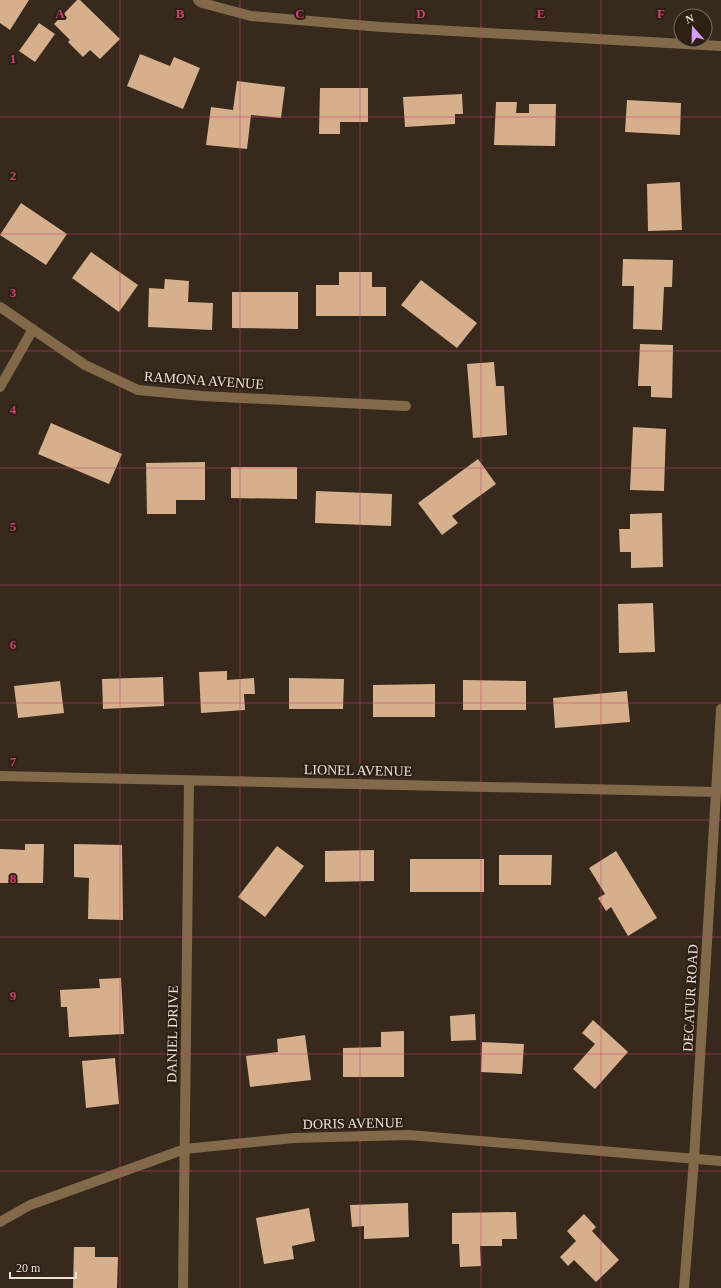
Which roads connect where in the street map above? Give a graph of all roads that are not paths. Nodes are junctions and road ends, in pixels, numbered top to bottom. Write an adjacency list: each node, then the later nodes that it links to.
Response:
1 (198, 0): 2 (street)
2 (721, 46)
3 (0, 306): 4 (street, RAMONA AVENUE)
4 (33, 329): 5 (street); 6 (street, RAMONA AVENUE)
5 (0, 387)
6 (406, 406)
7 (721, 709): 10 (street, DECATUR ROAD)
8 (0, 776): 9 (street, LIONEL AVENUE)
9 (190, 780): 10 (street, LIONEL AVENUE); 11 (street, DANIEL DRIVE)
10 (716, 792): 12 (street, DECATUR ROAD)
11 (185, 1149): 12 (street, DORIS AVENUE); 14 (street, DORIS AVENUE); 15 (street, DANIEL DRIVE)
12 (694, 1159): 13 (street, DORIS AVENUE); 16 (street, DECATUR ROAD)
13 (721, 1161)
14 (0, 1222)
15 (183, 1288)
16 (684, 1288)

